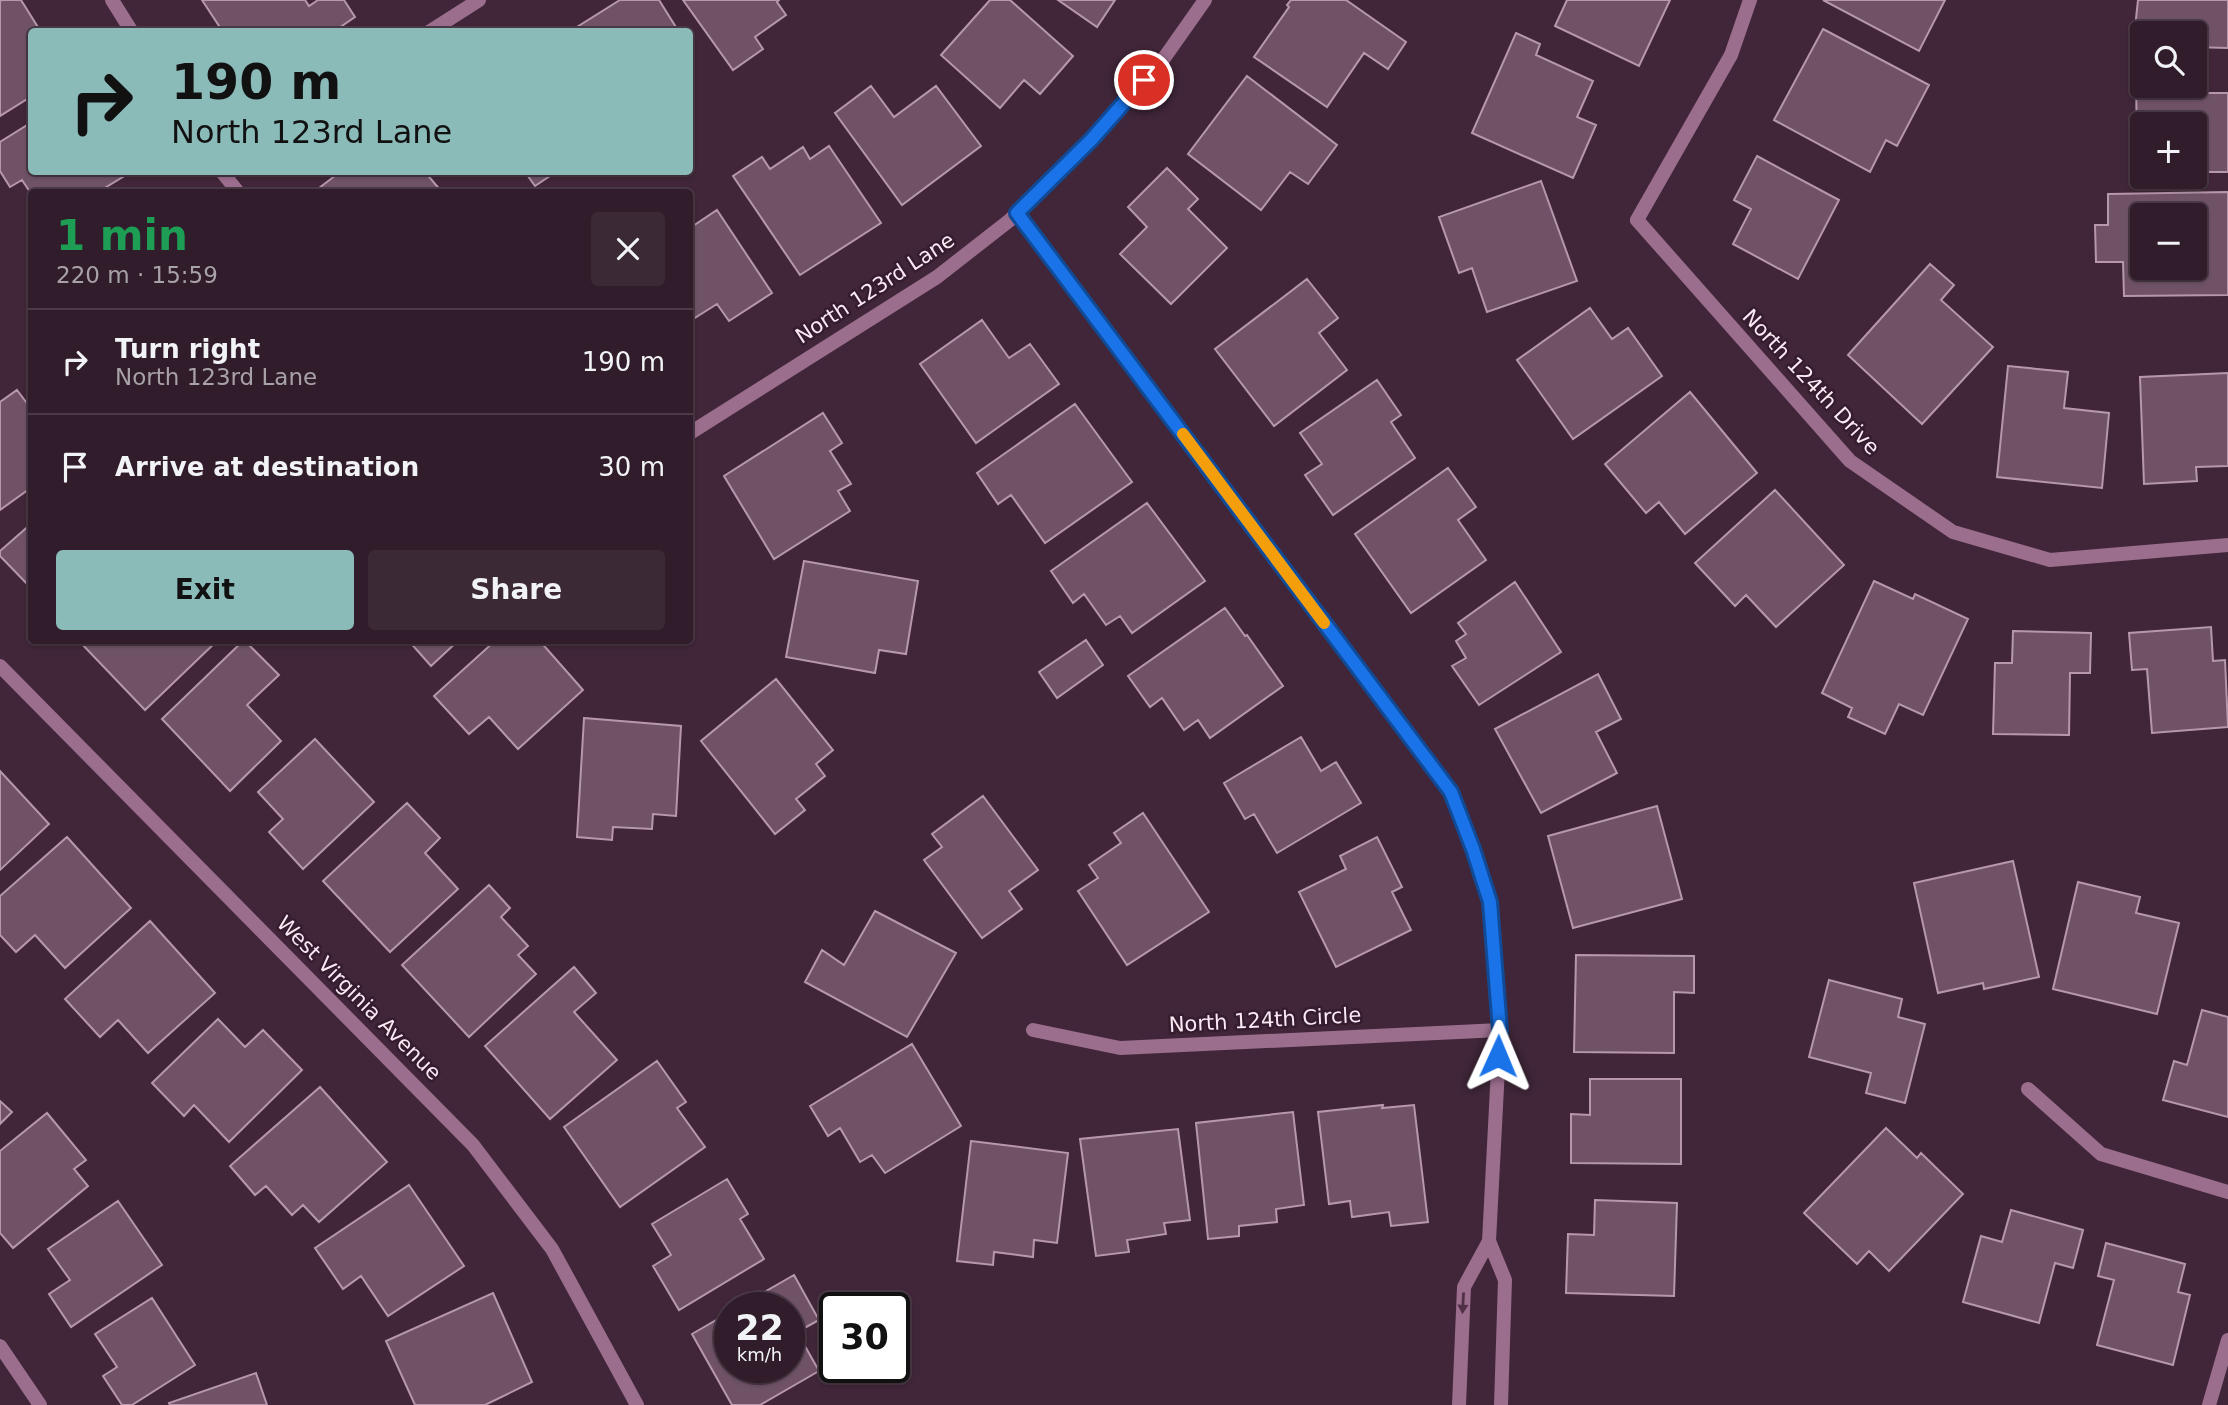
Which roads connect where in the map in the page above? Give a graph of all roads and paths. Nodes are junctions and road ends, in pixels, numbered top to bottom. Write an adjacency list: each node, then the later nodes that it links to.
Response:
1 (112, 0): 5 (street)
2 (479, 0): 6 (street)
3 (1205, 0): 9 (street, North 123rd Lane)
4 (1750, 0): 11 (street, North 124th Drive)
5 (130, 28)
6 (435, 28)
7 (224, 175): 8 (street)
8 (236, 189)
9 (1017, 213): 10 (street, North 123rd Lane); 14 (street)
10 (693, 431)
11 (2228, 545)
12 (0, 666): 20 (street, West Virginia Avenue)
13 (1033, 1030): 14 (street, North 124th Circle)
14 (1500, 1030): 17 (street)
15 (2028, 1089): 16 (street)
16 (2228, 1192)
17 (1489, 1241): 22 (street, one-way to 22); 23 (street)
18 (2228, 1340): 24 (street)
19 (0, 1346): 21 (street)
20 (635, 1404)
21 (40, 1405)
22 (1459, 1405)
23 (1501, 1405)
24 (2209, 1405)

